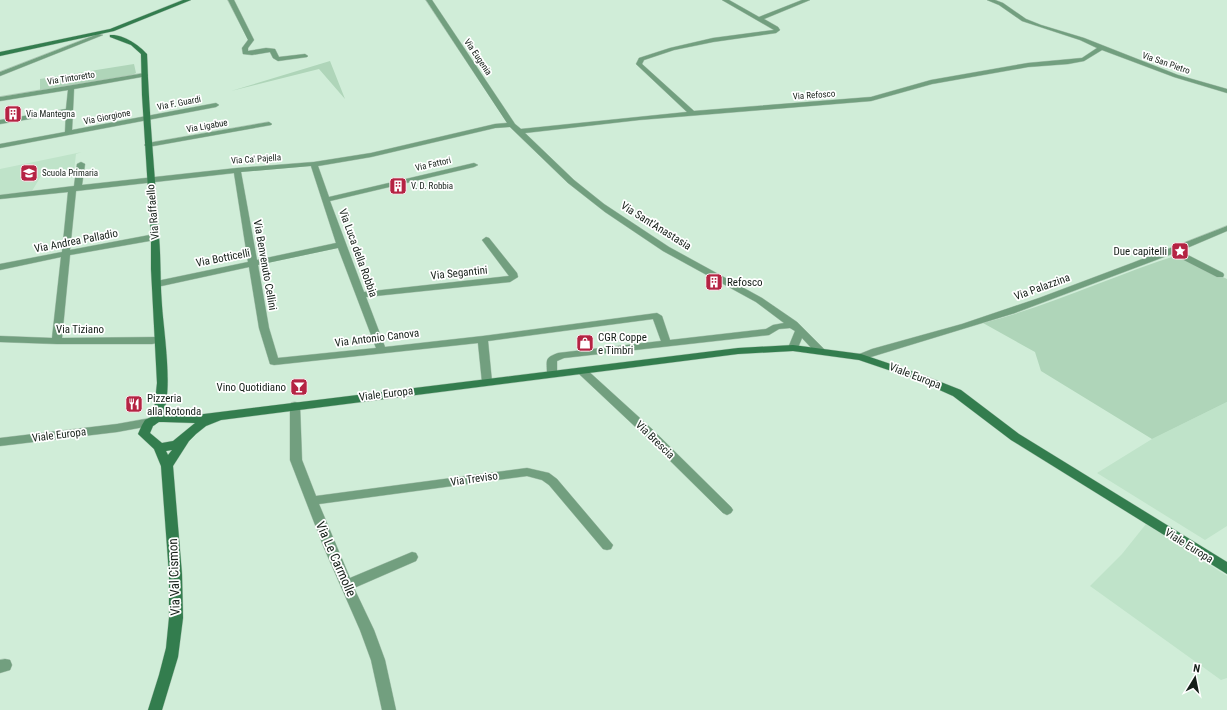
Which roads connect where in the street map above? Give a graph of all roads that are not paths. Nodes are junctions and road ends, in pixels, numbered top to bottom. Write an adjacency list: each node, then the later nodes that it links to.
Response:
1 (188, 0): 8 (main road)
2 (231, 0): 15 (street)
3 (429, 0): 27 (street, Via Eugenia)
4 (725, 0): 7 (street)
5 (807, 0): 7 (street)
6 (990, 0): 13 (street, Via San Pietro)
7 (759, 19): 23 (street)
8 (138, 20): 9 (main road); 11 (main road)
9 (112, 33): 10 (main road); 11 (main road, Via Raffaello)
10 (103, 34): 12 (street)
11 (120, 35): 17 (main road, Via Raffaello)
12 (84, 38): 14 (main road); 16 (street)
13 (1101, 48): 19 (street, Via San Pietro); 23 (street, Via Refosco)
14 (0, 54)
15 (305, 56)
16 (0, 74)
17 (144, 75): 18 (street, Via Tintoretto); 24 (main road, Via Raffaello)
18 (71, 87): 20 (street, Via Tintoretto); 22 (street)
19 (1227, 91)
20 (0, 99)
21 (216, 105): 24 (street, Via F. Guardi)
22 (70, 110): 25 (street); 29 (street)
23 (693, 114): 28 (street, Via Refosco)
24 (146, 118): 29 (street, Via Giorgione); 30 (main road, Via Raffaello)
25 (0, 122)
26 (269, 124): 30 (street, Via Ligabue)
27 (512, 124): 28 (street, Via Sant'Anastasia); 33 (street, Via Ca' Pajella)
28 (520, 131): 51 (street, Via Sant'Anastasia)
29 (68, 133): 31 (street, Via Giorgione)
30 (148, 145): 36 (main road, Via Raffaello)
31 (0, 146)
32 (81, 164): 37 (street)
33 (314, 164): 35 (street, Via Ca' Pajella); 39 (street, Via Luca della Robbia)
34 (474, 165): 39 (street, Via Fattori)
35 (237, 170): 36 (street, Via Ca' Pajella); 46 (street, Via Benvenuto Cellini)
36 (150, 180): 37 (street, Via Ca' Pajella); 41 (main road, Via Raffaello)
37 (75, 189): 38 (street, Via Ca' Pajella); 45 (street)
38 (0, 197)
39 (326, 200): 43 (street, Via Luca della Robbia)
40 (1227, 228): 44 (street, Via Palazzina)
41 (155, 237): 45 (street, Via Andrea Palladio); 49 (main road, Via Raffaello)
42 (486, 240): 50 (street, Via Segantini)
43 (342, 245): 46 (street, Via Botticelli); 50 (street, Via Luca della Robbia)
44 (1174, 250): 48 (street); 60 (street, Via Palazzina)
45 (67, 253): 47 (street, Via Andrea Palladio); 55 (street)
46 (253, 265): 49 (street, Via Botticelli); 61 (street, Via Benvenuto Cellini)
47 (0, 267)
48 (1220, 275)
49 (157, 284): 54 (main road, Via Raffaello)
50 (360, 295): 58 (street, Via Luca della Robbia)
51 (797, 327): 56 (street); 57 (street); 59 (street, Via Sant'Anastasia)
52 (0, 339): 55 (street, Via Tiziano)
53 (482, 339): 56 (street, Via Antonio Canova); 58 (street, Via Antonio Canova); 64 (street)
54 (159, 340): 55 (street, Via Tiziano); 65 (main road, Via Raffaello)
55 (57, 341)
56 (667, 344): 63 (street)
57 (793, 348): 59 (main road, Viale Europa); 62 (main road, Viale Europa)
58 (381, 349): 61 (street, Via Antonio Canova)
59 (820, 351): 60 (main road, Viale Europa)
60 (861, 357): 80 (main road, Viale Europa)
61 (274, 362)
62 (582, 371): 63 (main road, Viale Europa); 77 (street, Via Brescia)
63 (552, 374): 64 (main road, Viale Europa)
64 (487, 382): 66 (main road, Viale Europa)
65 (162, 397): 68 (main road, Via Raffaello); 69 (main road, Via Raffaello)
66 (295, 406): 67 (main road, Viale Europa); 76 (street, Via Le Carmolle)
67 (220, 416): 68 (main road, Viale Europa); 72 (main road, Viale Europa)
68 (177, 418): 69 (main road, Viale Europa); 72 (main road)
69 (153, 421): 70 (street, Viale Europa); 71 (main road)
70 (118, 428): 71 (street, Viale Europa); 73 (street, Viale Europa)
71 (144, 434): 74 (main road, Viale Europa)
72 (187, 437): 74 (main road, Viale Europa); 75 (main road)
73 (0, 442)
74 (159, 447): 75 (main road, Via Val Cismon)
75 (168, 466): 82 (main road, Via Val Cismon)
76 (311, 501): 78 (street, Via Treviso); 81 (street, Via Le Carmolle)
77 (727, 510)
78 (607, 544)
79 (412, 557): 81 (street)
80 (1227, 569)
81 (347, 585): 83 (street, Via Le Carmolle)
82 (155, 710)
83 (389, 710)

